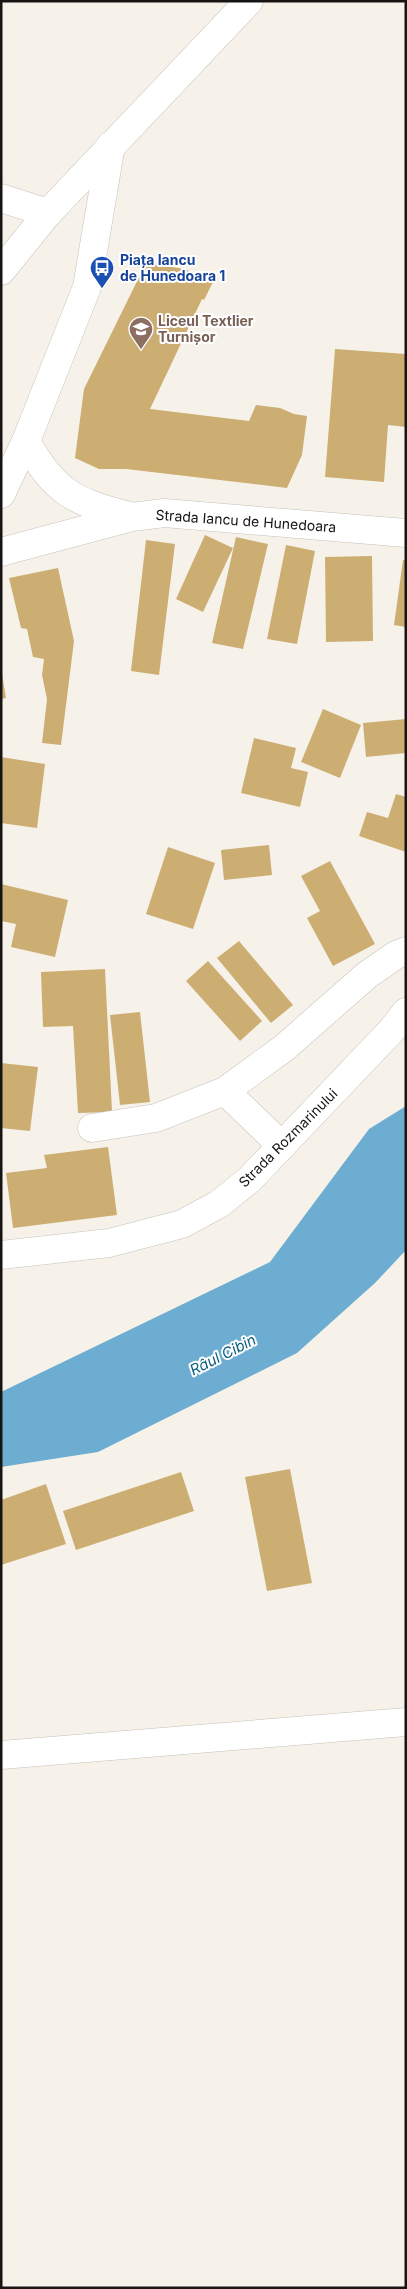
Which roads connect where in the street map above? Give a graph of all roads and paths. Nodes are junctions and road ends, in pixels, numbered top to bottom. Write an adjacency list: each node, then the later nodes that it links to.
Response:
1 (249, 1): 2 (street)
2 (111, 145): 4 (street); 6 (street)
3 (1, 198): 4 (street)
4 (48, 212): 5 (street)
5 (1, 272)
6 (26, 440): 7 (street); 8 (street)
7 (1, 494)
8 (132, 517): 9 (street, Strada Iancu de Hunedoara); 10 (street, Strada Iancu de Hunedoara)
9 (406, 533)
10 (1, 552)
11 (406, 951): 13 (street)
12 (406, 1012): 15 (street, Strada Rozmarinului)
13 (225, 1091): 14 (street); 15 (street)
14 (92, 1128)
15 (282, 1146): 16 (street, Strada Rozmarinului)
16 (1, 1255)
17 (406, 1722): 18 (street)
18 (1, 1755)

